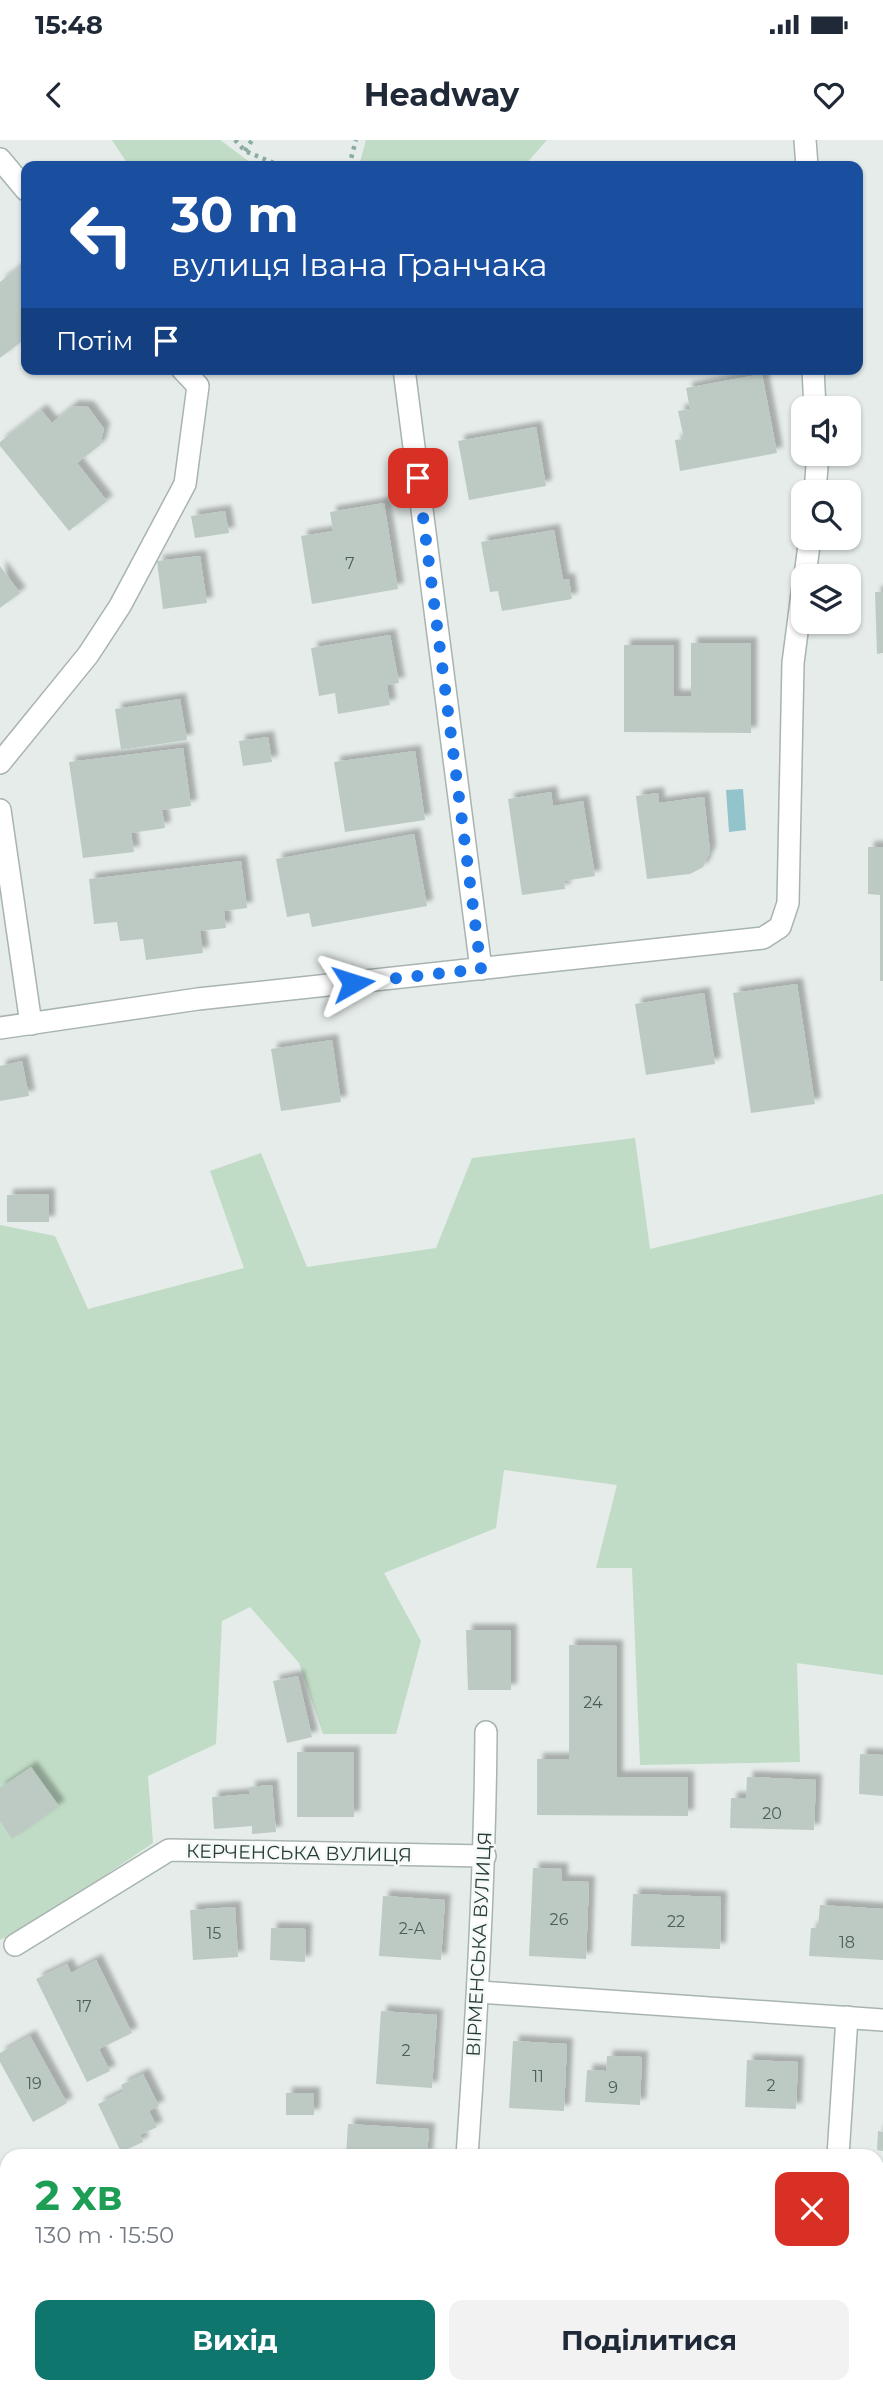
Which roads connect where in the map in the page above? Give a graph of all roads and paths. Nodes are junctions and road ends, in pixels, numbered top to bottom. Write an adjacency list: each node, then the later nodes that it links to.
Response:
1 (235, 140): 5 (path)
2 (252, 140): 5 (path)
3 (356, 140): 8 (path)
4 (806, 140): 9 (street)
5 (245, 150): 7 (path)
6 (0, 159): 10 (street)
7 (270, 161)
8 (350, 161)
9 (807, 161)
10 (21, 184)
11 (188, 375): 16 (street)
12 (405, 375): 18 (street)
13 (813, 375): 14 (street)
14 (814, 396)
15 (797, 634): 18 (street)
16 (0, 763)
17 (0, 810): 19 (street)
18 (481, 969): 19 (street)
19 (31, 1024): 20 (street)
20 (0, 1028)
21 (486, 1732): 22 (street, ВІРМЕНСЬКА ВУЛИЦЯ)
22 (485, 1856): 23 (street, КЕРЧЕНСЬКА ВУЛИЦЯ); 24 (street, ВІРМЕНСЬКА ВУЛИЦЯ)
23 (15, 1945)
24 (479, 1992): 25 (street); 27 (street, ВІРМЕНСЬКА ВУЛИЦЯ)
25 (847, 2017): 26 (street); 28 (street)
26 (883, 2020)
27 (468, 2149)
28 (838, 2149)

